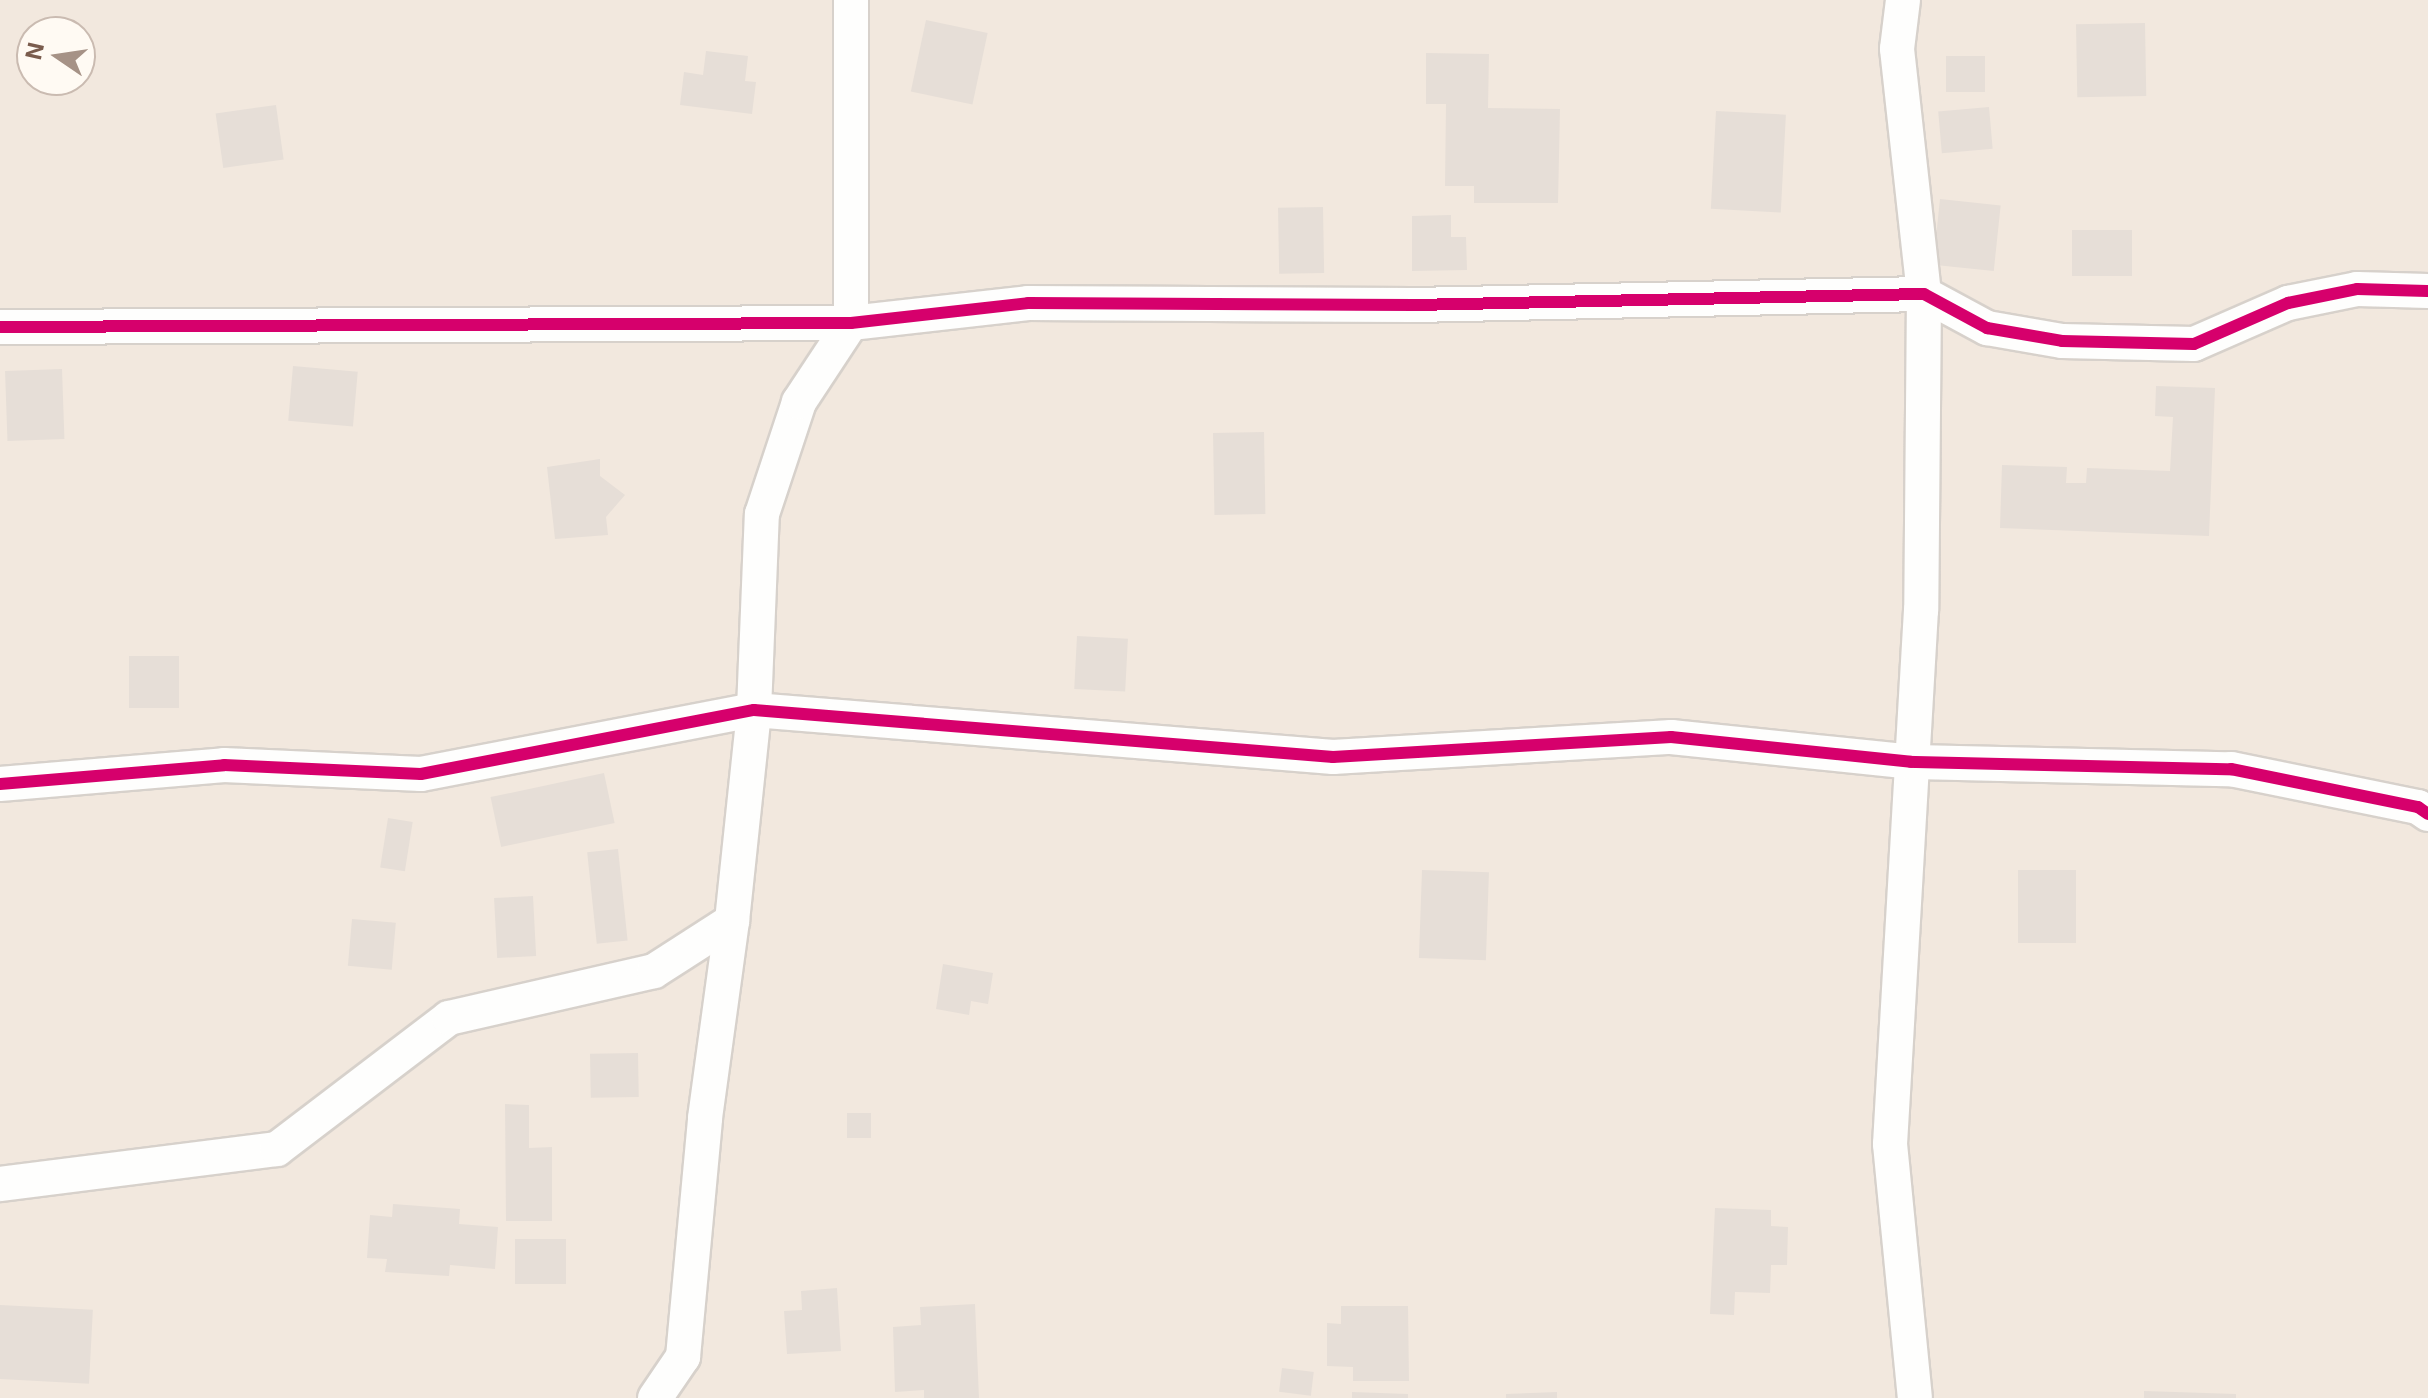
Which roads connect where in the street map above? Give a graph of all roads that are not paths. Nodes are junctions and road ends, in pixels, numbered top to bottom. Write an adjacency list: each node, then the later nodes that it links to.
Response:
1 (851, 0): 5 (street)
2 (1903, 0): 4 (street)
3 (2428, 291): 4 (street)
4 (1924, 294): 5 (street); 8 (street)
5 (851, 323): 6 (street); 7 (street)
6 (0, 327)
7 (754, 710): 8 (street); 9 (street); 11 (street)
8 (1911, 762): 10 (street); 14 (street)
9 (0, 784)
10 (2428, 814)
11 (732, 921): 12 (street); 13 (street)
12 (0, 1184)
13 (655, 1398)
14 (1915, 1398)

